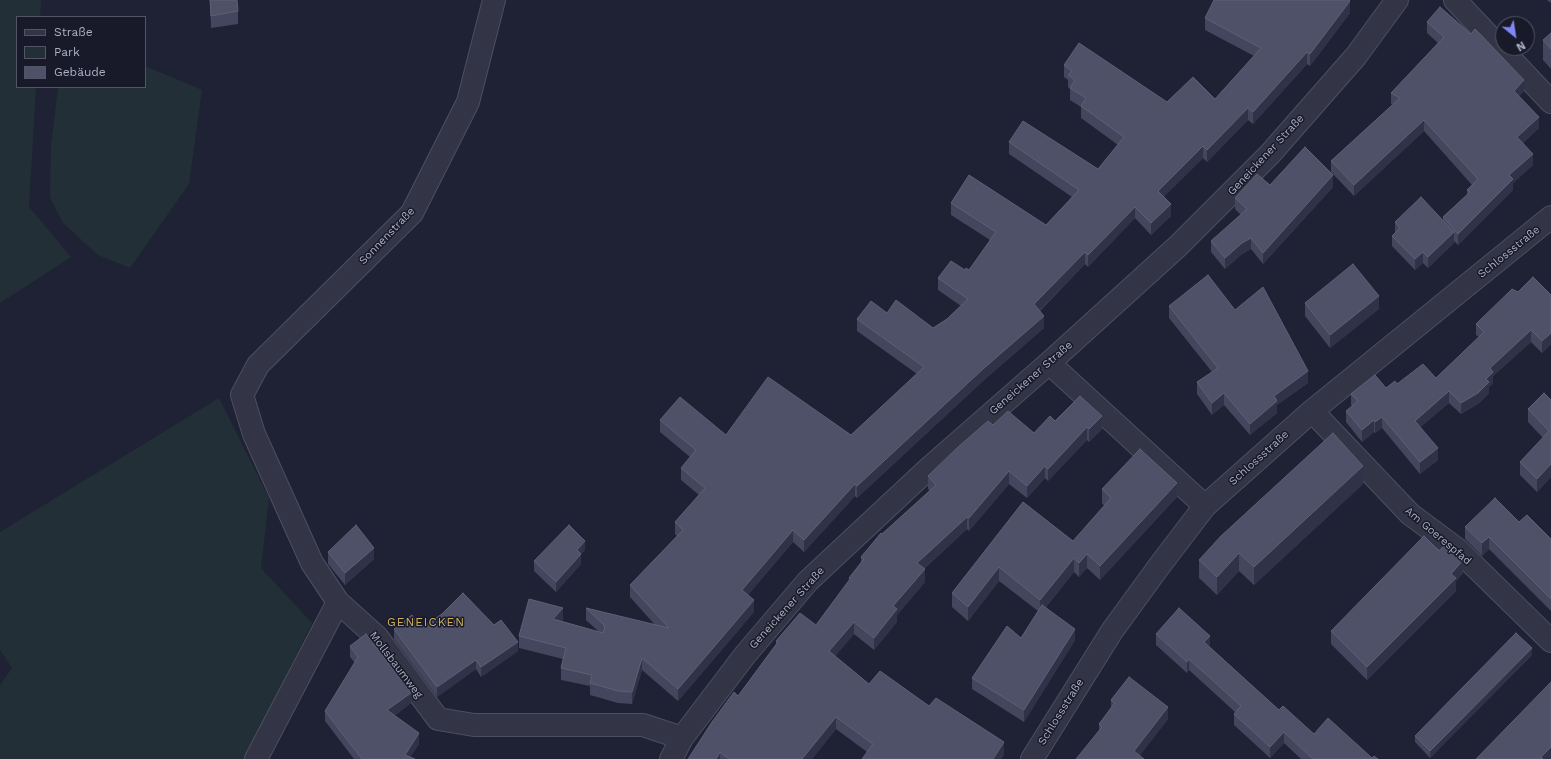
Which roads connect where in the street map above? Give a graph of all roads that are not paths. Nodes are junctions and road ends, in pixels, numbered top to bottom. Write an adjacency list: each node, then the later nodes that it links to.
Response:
1 (494, 0): 7 (street, Sonnenstraße)
2 (1397, 0): 6 (street, Geneickener Straße)
3 (1455, 0): 4 (street)
4 (1551, 102)
5 (1551, 217): 8 (street, Schlossstraße)
6 (1049, 363): 9 (street); 12 (street, Geneickener Straße)
7 (242, 395): 10 (street, Mollsbaumweg)
8 (1312, 411): 9 (street, Schlossstraße); 11 (street, Am Goerespfad)
9 (1205, 506): 15 (street, Schlossstraße)
10 (338, 602): 12 (street, Mollsbaumweg); 13 (street)
11 (1551, 642)
12 (682, 738): 14 (street, Geneickener Straße)
13 (256, 759)
14 (671, 759)
15 (1032, 759)

